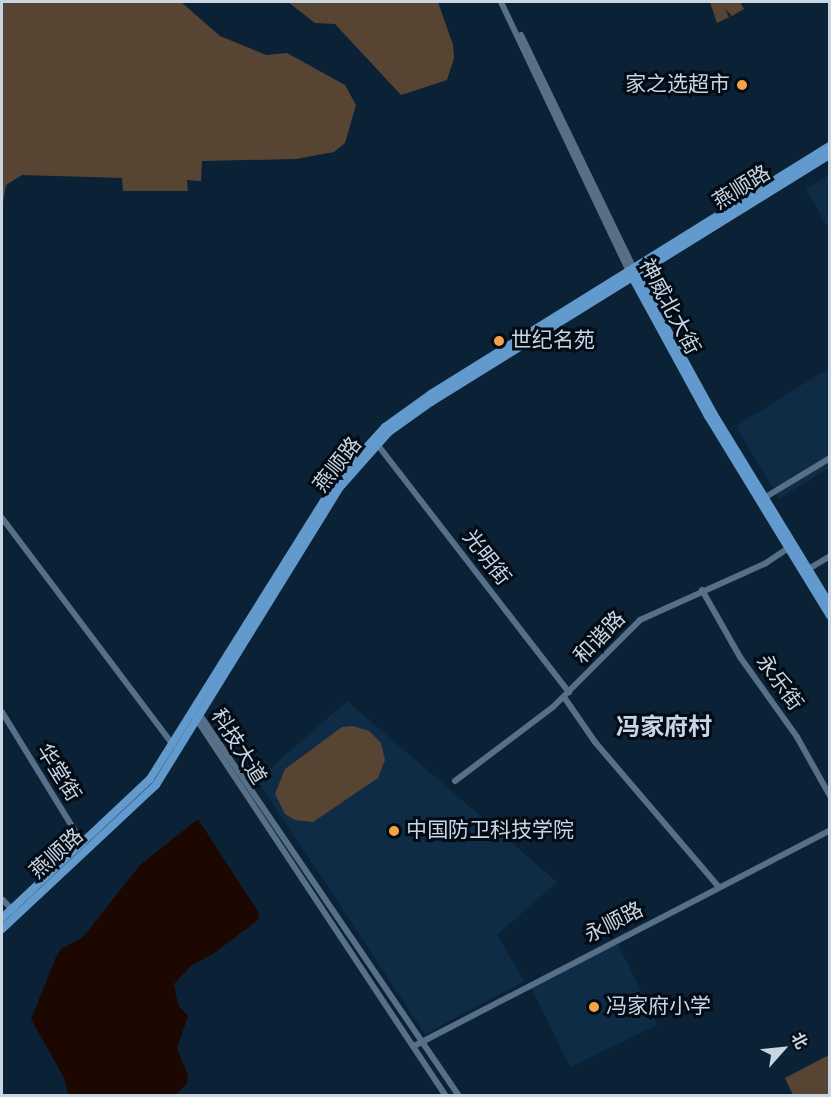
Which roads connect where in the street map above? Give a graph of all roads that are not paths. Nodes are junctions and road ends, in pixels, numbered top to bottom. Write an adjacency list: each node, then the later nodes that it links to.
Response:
1 (503, 2): 4 (street, 神威北大街)
2 (830, 146): 4 (main road, 燕顺路)
3 (830, 155): 4 (main road, 燕顺路)
4 (632, 272): 5 (main road, 燕顺路); 7 (main road, 神威北大街); 9 (main road, 神威北大街); 17 (main road, 燕顺路)
5 (377, 444): 15 (street, 光明街); 17 (main road, 燕顺路)
6 (830, 458): 7 (street)
7 (764, 498): 11 (main road, 神威北大街)
8 (2, 518): 18 (street)
9 (788, 548): 12 (street, 和谐路); 14 (main road, 神威北大街)
10 (830, 556): 11 (street)
11 (807, 570): 13 (main road, 神威北大街)
12 (702, 590): 15 (street, 和谐路); 20 (street, 永乐街)
13 (830, 605)
14 (830, 616)
15 (566, 695): 19 (street, 和谐路); 23 (street, 光明街)
16 (2, 712): 22 (street, 华堂街)
17 (197, 716): 18 (main road, 燕顺路); 22 (main road, 燕顺路); 28 (street, 科技大道); 29 (street, 科技大道)
18 (173, 746): 22 (main road, 燕顺路)
19 (455, 781)
20 (830, 796)
21 (830, 830): 23 (street, 永顺路)
22 (86, 848): 25 (main road, 燕顺路)
23 (719, 887): 28 (street, 永顺路)
24 (3, 900): 25 (street)
25 (14, 912): 26 (main road, 燕顺路); 27 (main road, 燕顺路)
26 (2, 918)
27 (2, 928)
28 (423, 1041): 29 (street, 永顺路); 31 (street, 科技大道)
29 (414, 1046): 30 (street, 科技大道)
30 (446, 1095)
31 (459, 1095)

